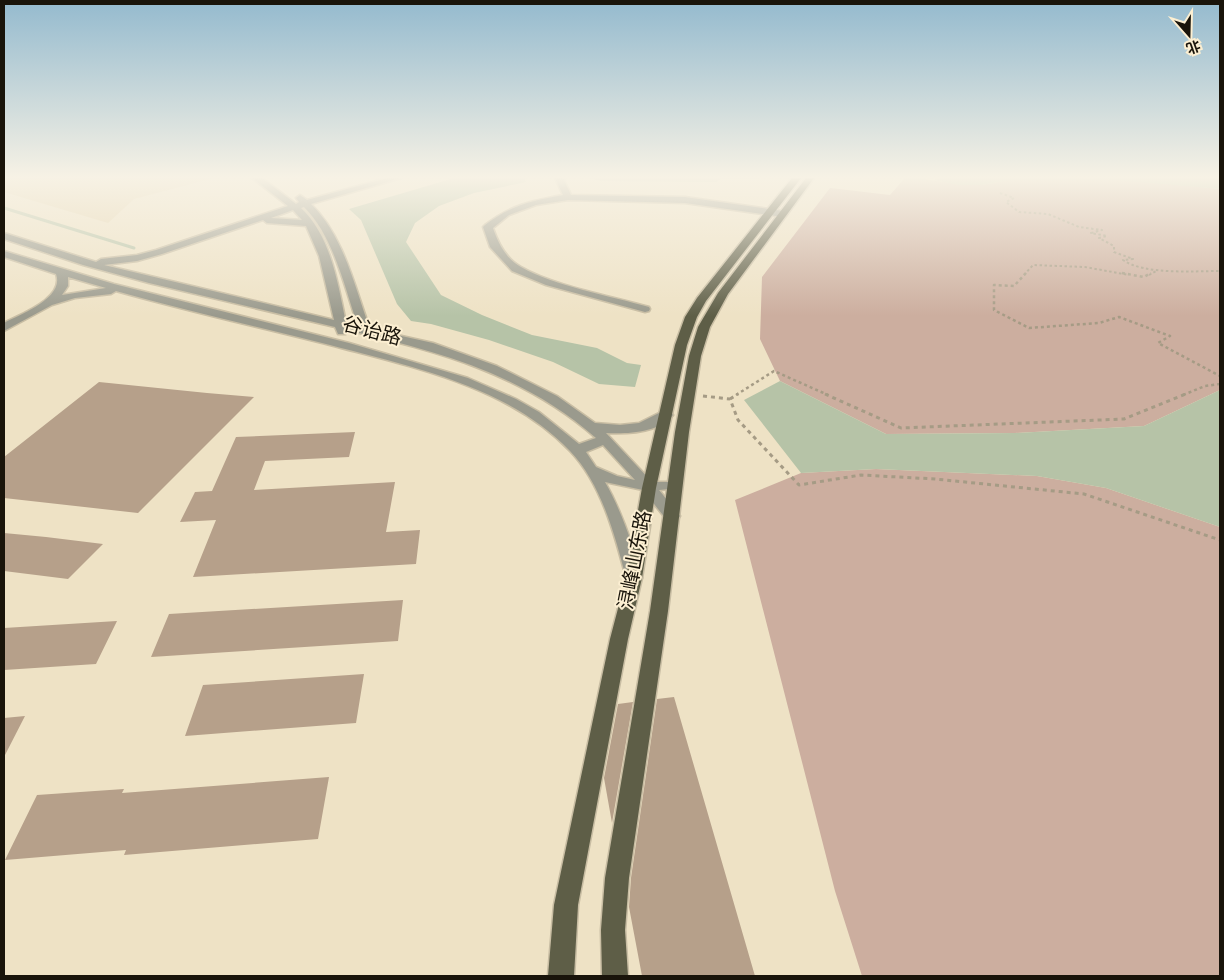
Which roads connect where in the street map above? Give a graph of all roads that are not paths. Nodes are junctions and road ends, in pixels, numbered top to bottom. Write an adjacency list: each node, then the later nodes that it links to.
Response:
1 (308, 223): 14 (street)
2 (244, 224): 8 (street)
3 (323, 224): 20 (street)
4 (491, 224): 16 (street)
5 (766, 224): 22 (main road, 浔峰山东路)
6 (769, 224): 27 (main road, 浔峰山东路)
7 (4, 236): 10 (street, 谷诒路)
8 (159, 252): 10 (street); 12 (street)
9 (4, 254): 11 (street, 谷诒路)
10 (88, 263): 12 (street, 谷诒路)
11 (61, 273): 13 (street, 谷诒路); 15 (street)
12 (153, 281): 17 (street, 谷诒路)
13 (125, 290): 15 (street); 21 (street, 谷诒路)
14 (336, 302): 17 (street); 18 (street)
15 (46, 303): 19 (street)
16 (644, 309)
17 (298, 314): 18 (street, 谷诒路)
18 (341, 324): 20 (street, 谷诒路); 21 (street)
19 (4, 328)
20 (365, 330): 21 (street); 23 (street, 谷诒路)
21 (345, 345): 25 (street, 谷诒路)
22 (666, 415): 23 (street); 28 (main road, 浔峰山东路)
23 (590, 426): 24 (street, 谷诒路)
24 (605, 440): 25 (street); 28 (street, 谷诒路)
25 (577, 450): 26 (street, 谷诒路)
26 (592, 470): 28 (street); 30 (street, 谷诒路)
27 (675, 485): 28 (street); 29 (main road, 浔峰山东路)
28 (649, 488): 29 (street, 谷诒路); 30 (main road, 浔峰山东路)
29 (672, 516): 32 (main road, 浔峰山东路)
30 (634, 578): 31 (main road, 浔峰山东路)
31 (561, 976)
32 (615, 976)

